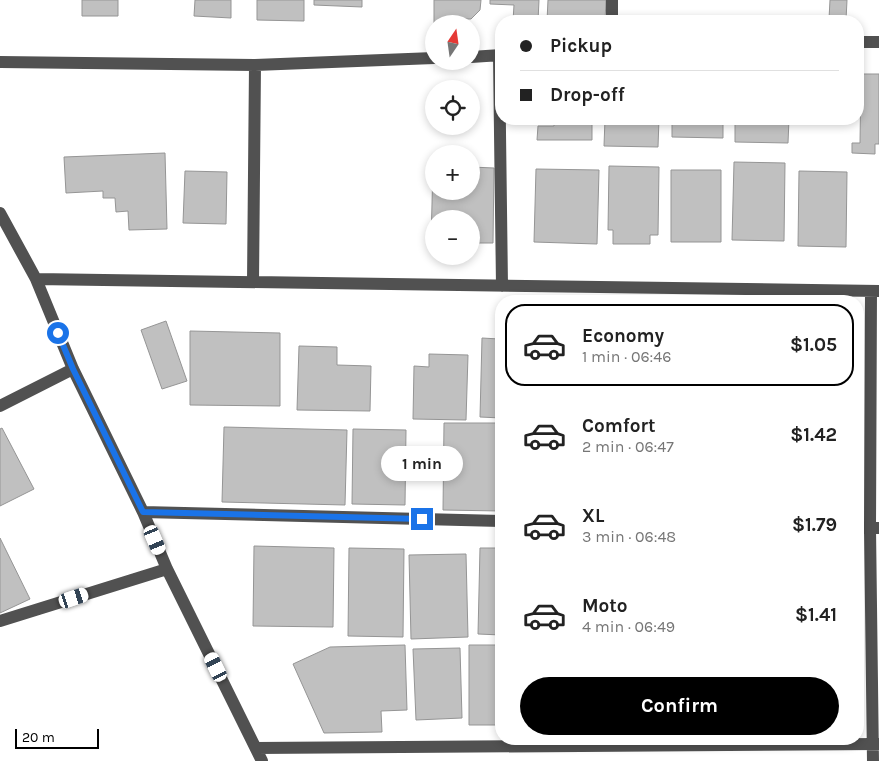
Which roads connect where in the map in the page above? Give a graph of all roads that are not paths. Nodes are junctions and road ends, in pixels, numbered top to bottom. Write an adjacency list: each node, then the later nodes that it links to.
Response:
1 (612, 0): 2 (street)
2 (612, 15)
3 (864, 42): 4 (street)
4 (879, 42)
5 (495, 56): 6 (street)
6 (480, 57)
7 (425, 58): 9 (street)
8 (0, 62): 9 (street)
9 (255, 65): 13 (street)
10 (501, 125): 14 (street)
11 (0, 213): 12 (street)
12 (36, 279): 13 (street); 16 (street)
13 (253, 282): 14 (street)
14 (502, 286): 15 (street)
15 (875, 291): 20 (street)
16 (73, 369): 17 (street); 18 (street)
17 (0, 406)
18 (143, 512): 19 (street); 21 (street)
19 (495, 521)
20 (869, 528): 23 (street)
21 (167, 569): 22 (street); 25 (street)
22 (0, 622)
23 (876, 744): 27 (street)
24 (721, 745): 25 (street)
25 (256, 748): 26 (street)
26 (262, 761)
27 (873, 761)

